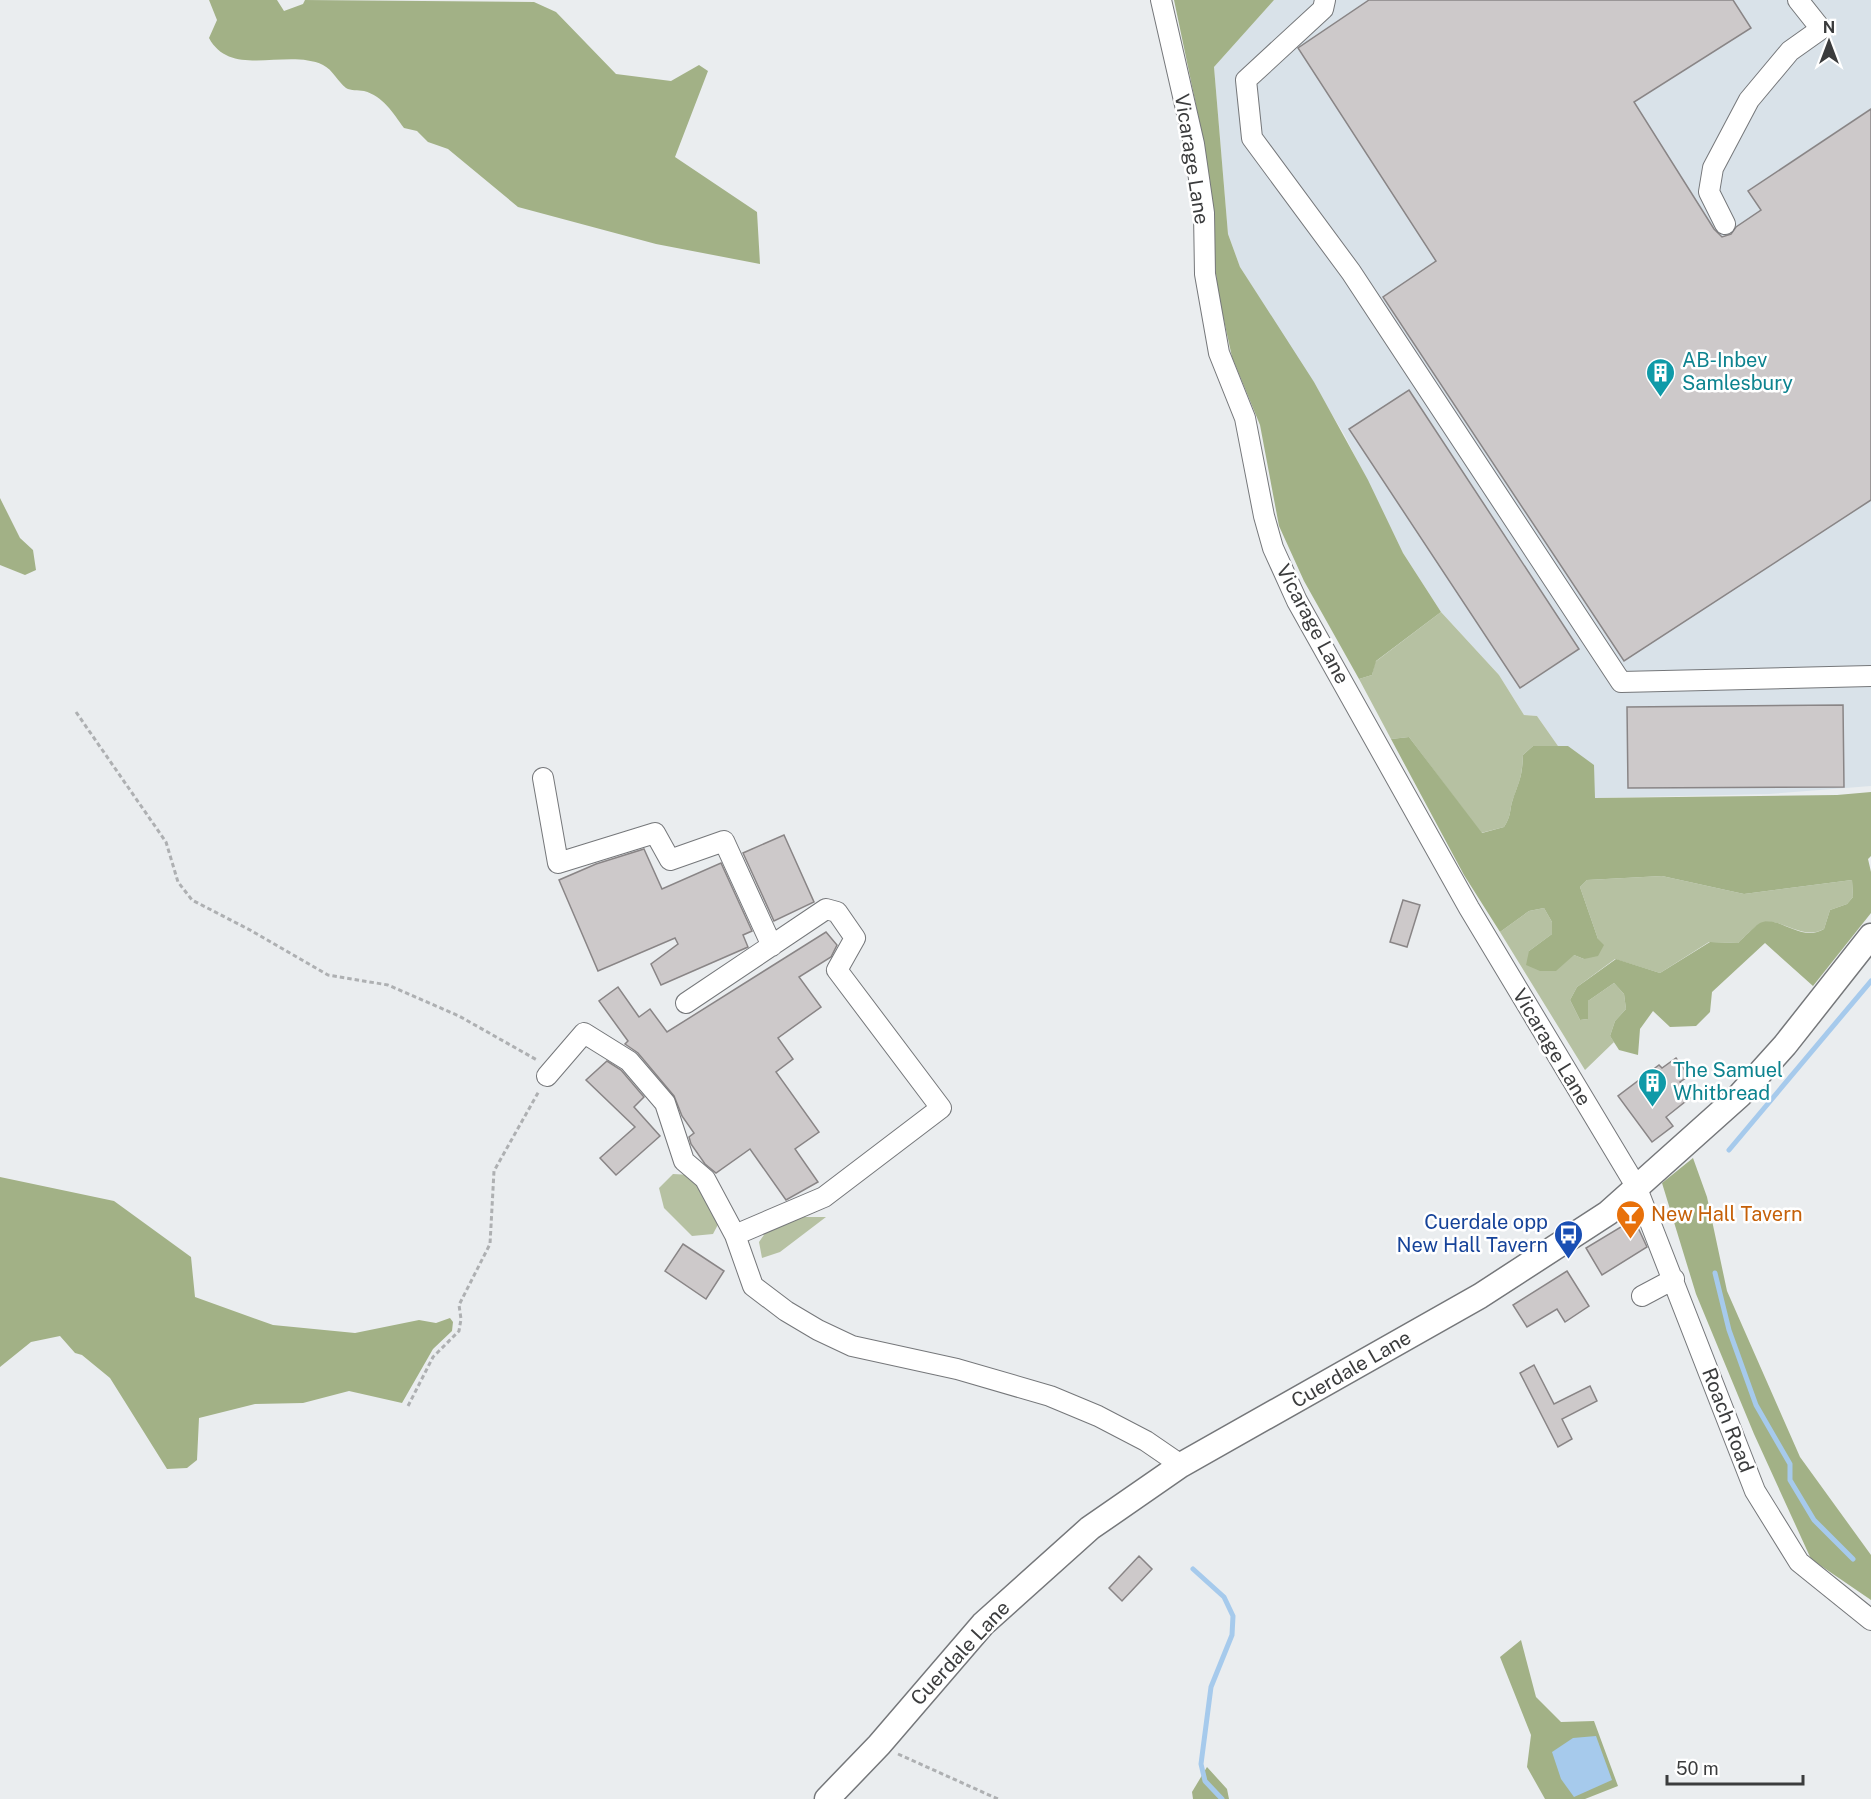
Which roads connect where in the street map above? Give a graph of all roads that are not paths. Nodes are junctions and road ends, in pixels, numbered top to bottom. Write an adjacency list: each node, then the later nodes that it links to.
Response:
1 (1161, 0): 11 (street, Vicarage Lane)
2 (1325, 0): 5 (street)
3 (1798, 0): 4 (street)
4 (1725, 224)
5 (1871, 676)
6 (543, 778): 8 (street)
7 (1871, 936): 11 (main road, Cuerdale Lane)
8 (772, 946): 9 (street); 12 (street)
9 (686, 1003)
10 (546, 1069): 12 (street)
11 (1636, 1186): 13 (street, Roach Road); 15 (main road, Cuerdale Lane)
12 (735, 1235): 15 (street)
13 (1674, 1279): 14 (street); 16 (street, Roach Road)
14 (1642, 1296)
15 (1181, 1465): 17 (main road, Cuerdale Lane)
16 (1871, 1620)
17 (827, 1799)

